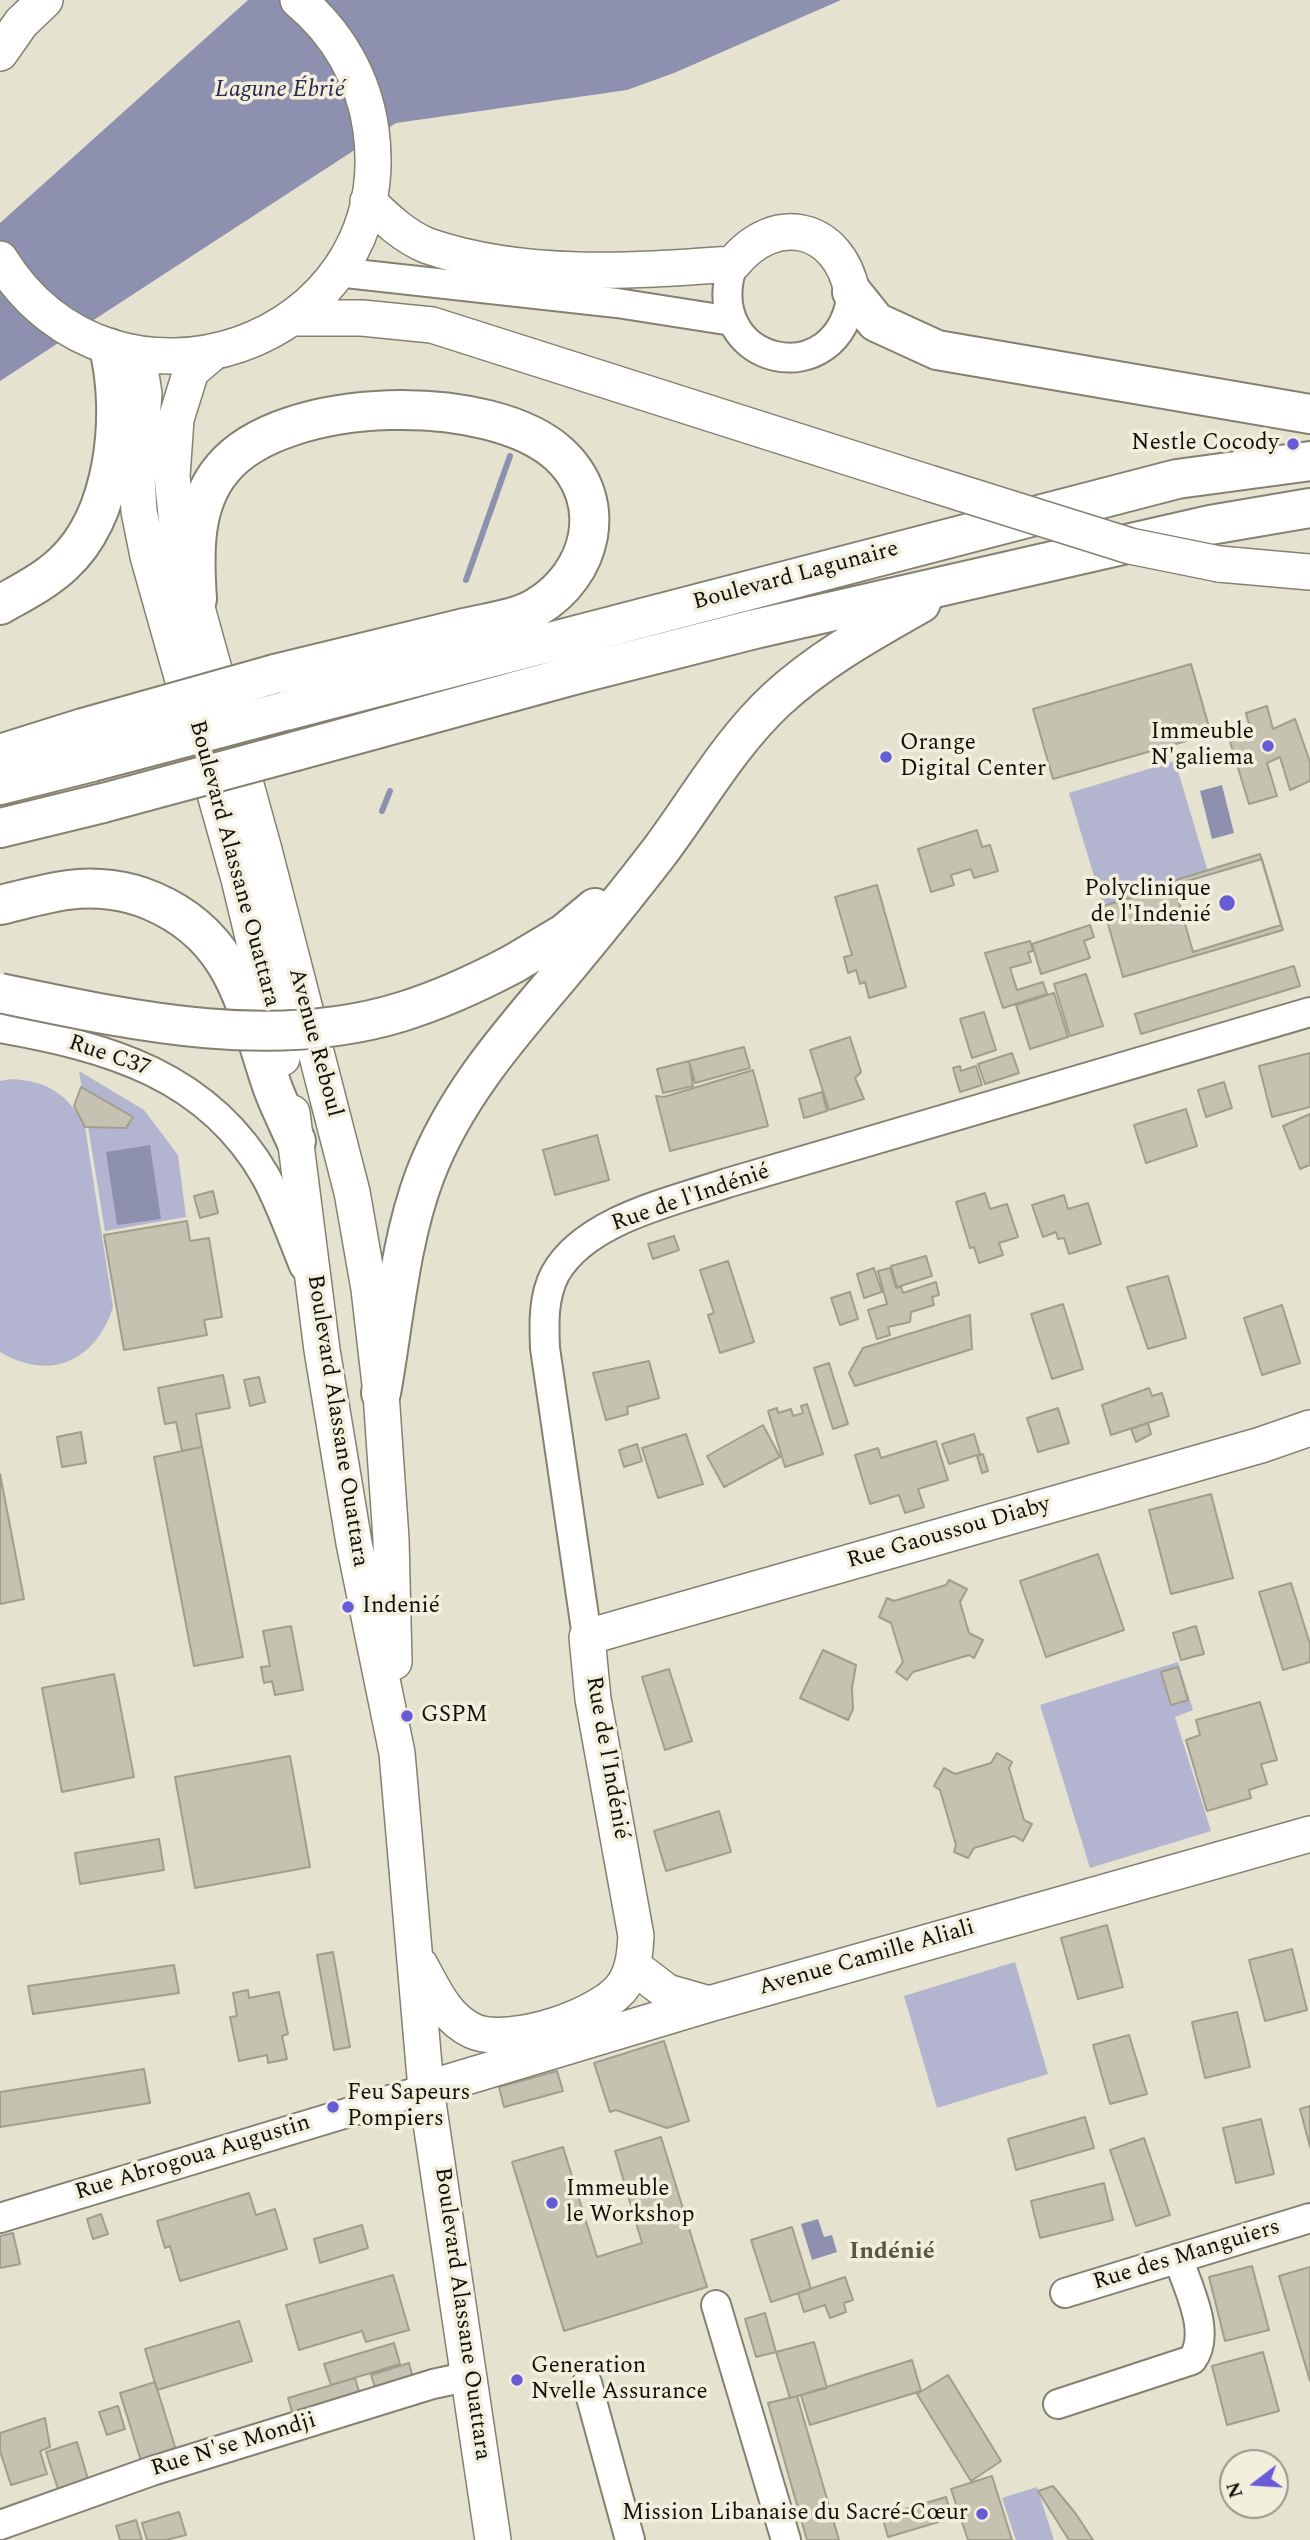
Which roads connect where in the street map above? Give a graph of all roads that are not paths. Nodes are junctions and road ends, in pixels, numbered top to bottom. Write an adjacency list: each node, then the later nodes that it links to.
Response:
1 (45, 0): 3 (main road)
2 (298, 0): 4 (main road)
3 (1, 41)
4 (370, 185): 6 (main road); 7 (main road)
5 (0, 259): 11 (main road)
6 (733, 264): 8 (main road); 10 (street)
7 (337, 272): 9 (main road); 10 (street)
8 (852, 292): 10 (street); 13 (highway)
9 (293, 318): 12 (main road); 16 (main road, bridge)
10 (732, 321)
11 (111, 347): 12 (main road); 19 (highway); 29 (main road, Boulevard Alassane Ouattara)
12 (210, 355): 18 (main road, Avenue Reboul)
13 (1310, 414)
14 (1310, 461): 20 (highway, Boulevard Lagunaire, bridge)
15 (1310, 509): 17 (highway, Boulevard Lagunaire)
16 (1310, 572)
17 (950, 586): 23 (highway, Boulevard Lagunaire, bridge); 24 (highway)
18 (197, 599): 20 (highway, bridge); 31 (main road, Avenue Reboul)
19 (0, 605)
20 (87, 745): 21 (highway); 22 (highway)
21 (0, 754)
22 (0, 785)
23 (0, 828)
24 (659, 851): 26 (highway, bridge); 31 (highway)
25 (0, 905): 29 (highway)
26 (0, 993)
27 (1310, 1012): 33 (street, Rue de l'Indénié)
28 (0, 1028): 30 (street, Rue C37)
29 (296, 1141): 30 (main road, Boulevard Alassane Ouattara)
30 (314, 1287): 34 (main road, Boulevard Alassane Ouattara)
31 (381, 1393): 34 (main road, Avenue Reboul)
32 (1310, 1428): 33 (main road, Rue Gaoussou Diaby)
33 (587, 1637): 37 (main road, Rue de l'Indénié)
34 (397, 1753): 36 (main road, Boulevard Alassane Ouattara)
35 (1310, 1834): 38 (main road, Avenue Camille Aliali)
36 (413, 1951): 37 (main road); 39 (main road, Boulevard Alassane Ouattara)
37 (633, 1966): 38 (main road)
38 (709, 2004): 39 (main road, Avenue Camille Aliali)
39 (426, 2088): 40 (street, Rue Abrogoua Augustin); 45 (main road, Boulevard Alassane Ouattara)
40 (0, 2218)
41 (1310, 2218): 42 (street, Rue des Manguiers)
42 (1178, 2258): 43 (street, Rue des Manguiers); 47 (street)
43 (1065, 2293)
44 (716, 2305): 51 (street)
45 (470, 2375): 48 (street, Rue N'se Mondji); 49 (main road, Boulevard Alassane Ouattara)
46 (587, 2382): 50 (street)
47 (1058, 2404)
48 (0, 2525)
49 (493, 2540)
50 (630, 2540)
51 (786, 2540)

